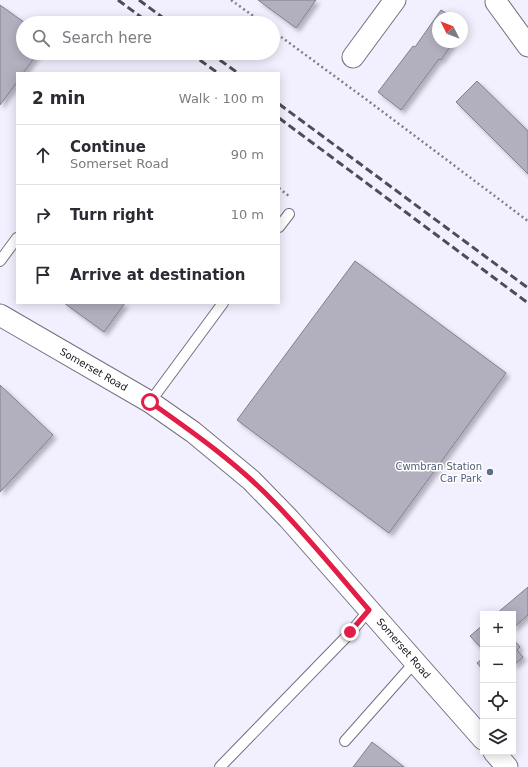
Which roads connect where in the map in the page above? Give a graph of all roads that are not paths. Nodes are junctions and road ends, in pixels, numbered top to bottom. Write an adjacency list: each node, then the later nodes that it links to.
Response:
1 (395, 0): 4 (street)
2 (500, 1): 3 (street)
3 (528, 46)
4 (353, 57)
5 (289, 214): 6 (lane)
6 (280, 226)
7 (16, 239): 8 (lane)
8 (0, 261)
9 (222, 304): 11 (lane)
10 (0, 315): 11 (street, Somerset Road)
11 (150, 402): 12 (street, Somerset Road)
12 (369, 610): 13 (street, Somerset Road); 17 (lane)
13 (415, 662): 14 (street, Somerset Road); 15 (lane)
14 (480, 736)
15 (345, 741)
16 (497, 755): 18 (street)
17 (220, 767)
18 (507, 767)

